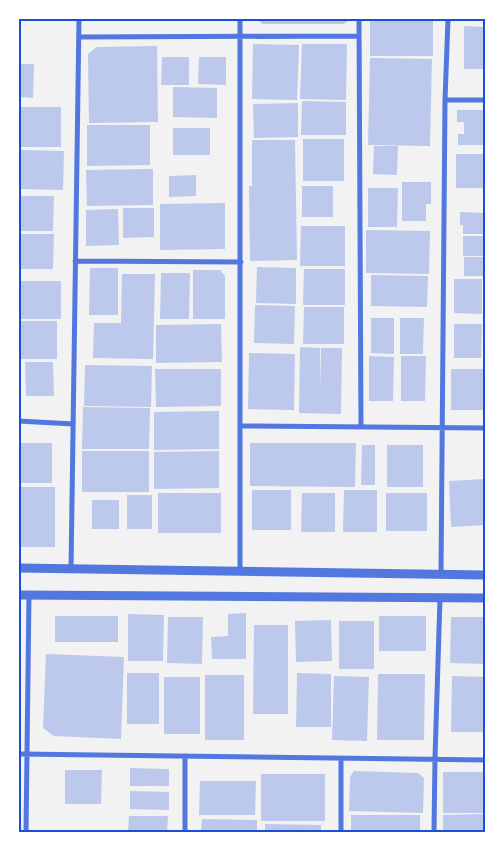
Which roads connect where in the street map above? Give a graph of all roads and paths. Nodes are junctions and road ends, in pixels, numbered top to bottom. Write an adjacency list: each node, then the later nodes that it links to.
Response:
1 (79, 19): 7 (street)
2 (240, 19): 5 (street)
3 (359, 19): 6 (street)
4 (448, 19): 8 (street)
5 (240, 36): 6 (street); 7 (street); 11 (street)
6 (359, 36): 15 (street)
7 (79, 37): 10 (street)
8 (445, 100): 9 (street); 17 (street)
9 (485, 100)
10 (75, 261): 11 (street); 13 (street)
11 (241, 262): 14 (street)
12 (19, 421): 13 (street)
13 (73, 424): 19 (street)
14 (241, 426): 15 (street); 20 (street)
15 (362, 427): 17 (street)
16 (485, 428): 17 (street)
17 (442, 429): 21 (street)
18 (19, 568): 19 (street)
19 (71, 570): 20 (street)
20 (240, 572): 21 (street)
21 (441, 574): 22 (street)
22 (485, 575)
23 (19, 594): 24 (street)
24 (29, 595): 25 (street); 28 (street)
25 (440, 598): 26 (street); 30 (street)
26 (485, 598)
27 (19, 754): 28 (street)
28 (27, 754): 29 (street); 33 (street)
29 (185, 756): 31 (street); 34 (street)
30 (434, 758): 31 (street); 32 (street); 36 (street)
31 (341, 759): 35 (street)
32 (485, 760)
33 (26, 832)
34 (185, 832)
35 (341, 832)
36 (434, 832)

